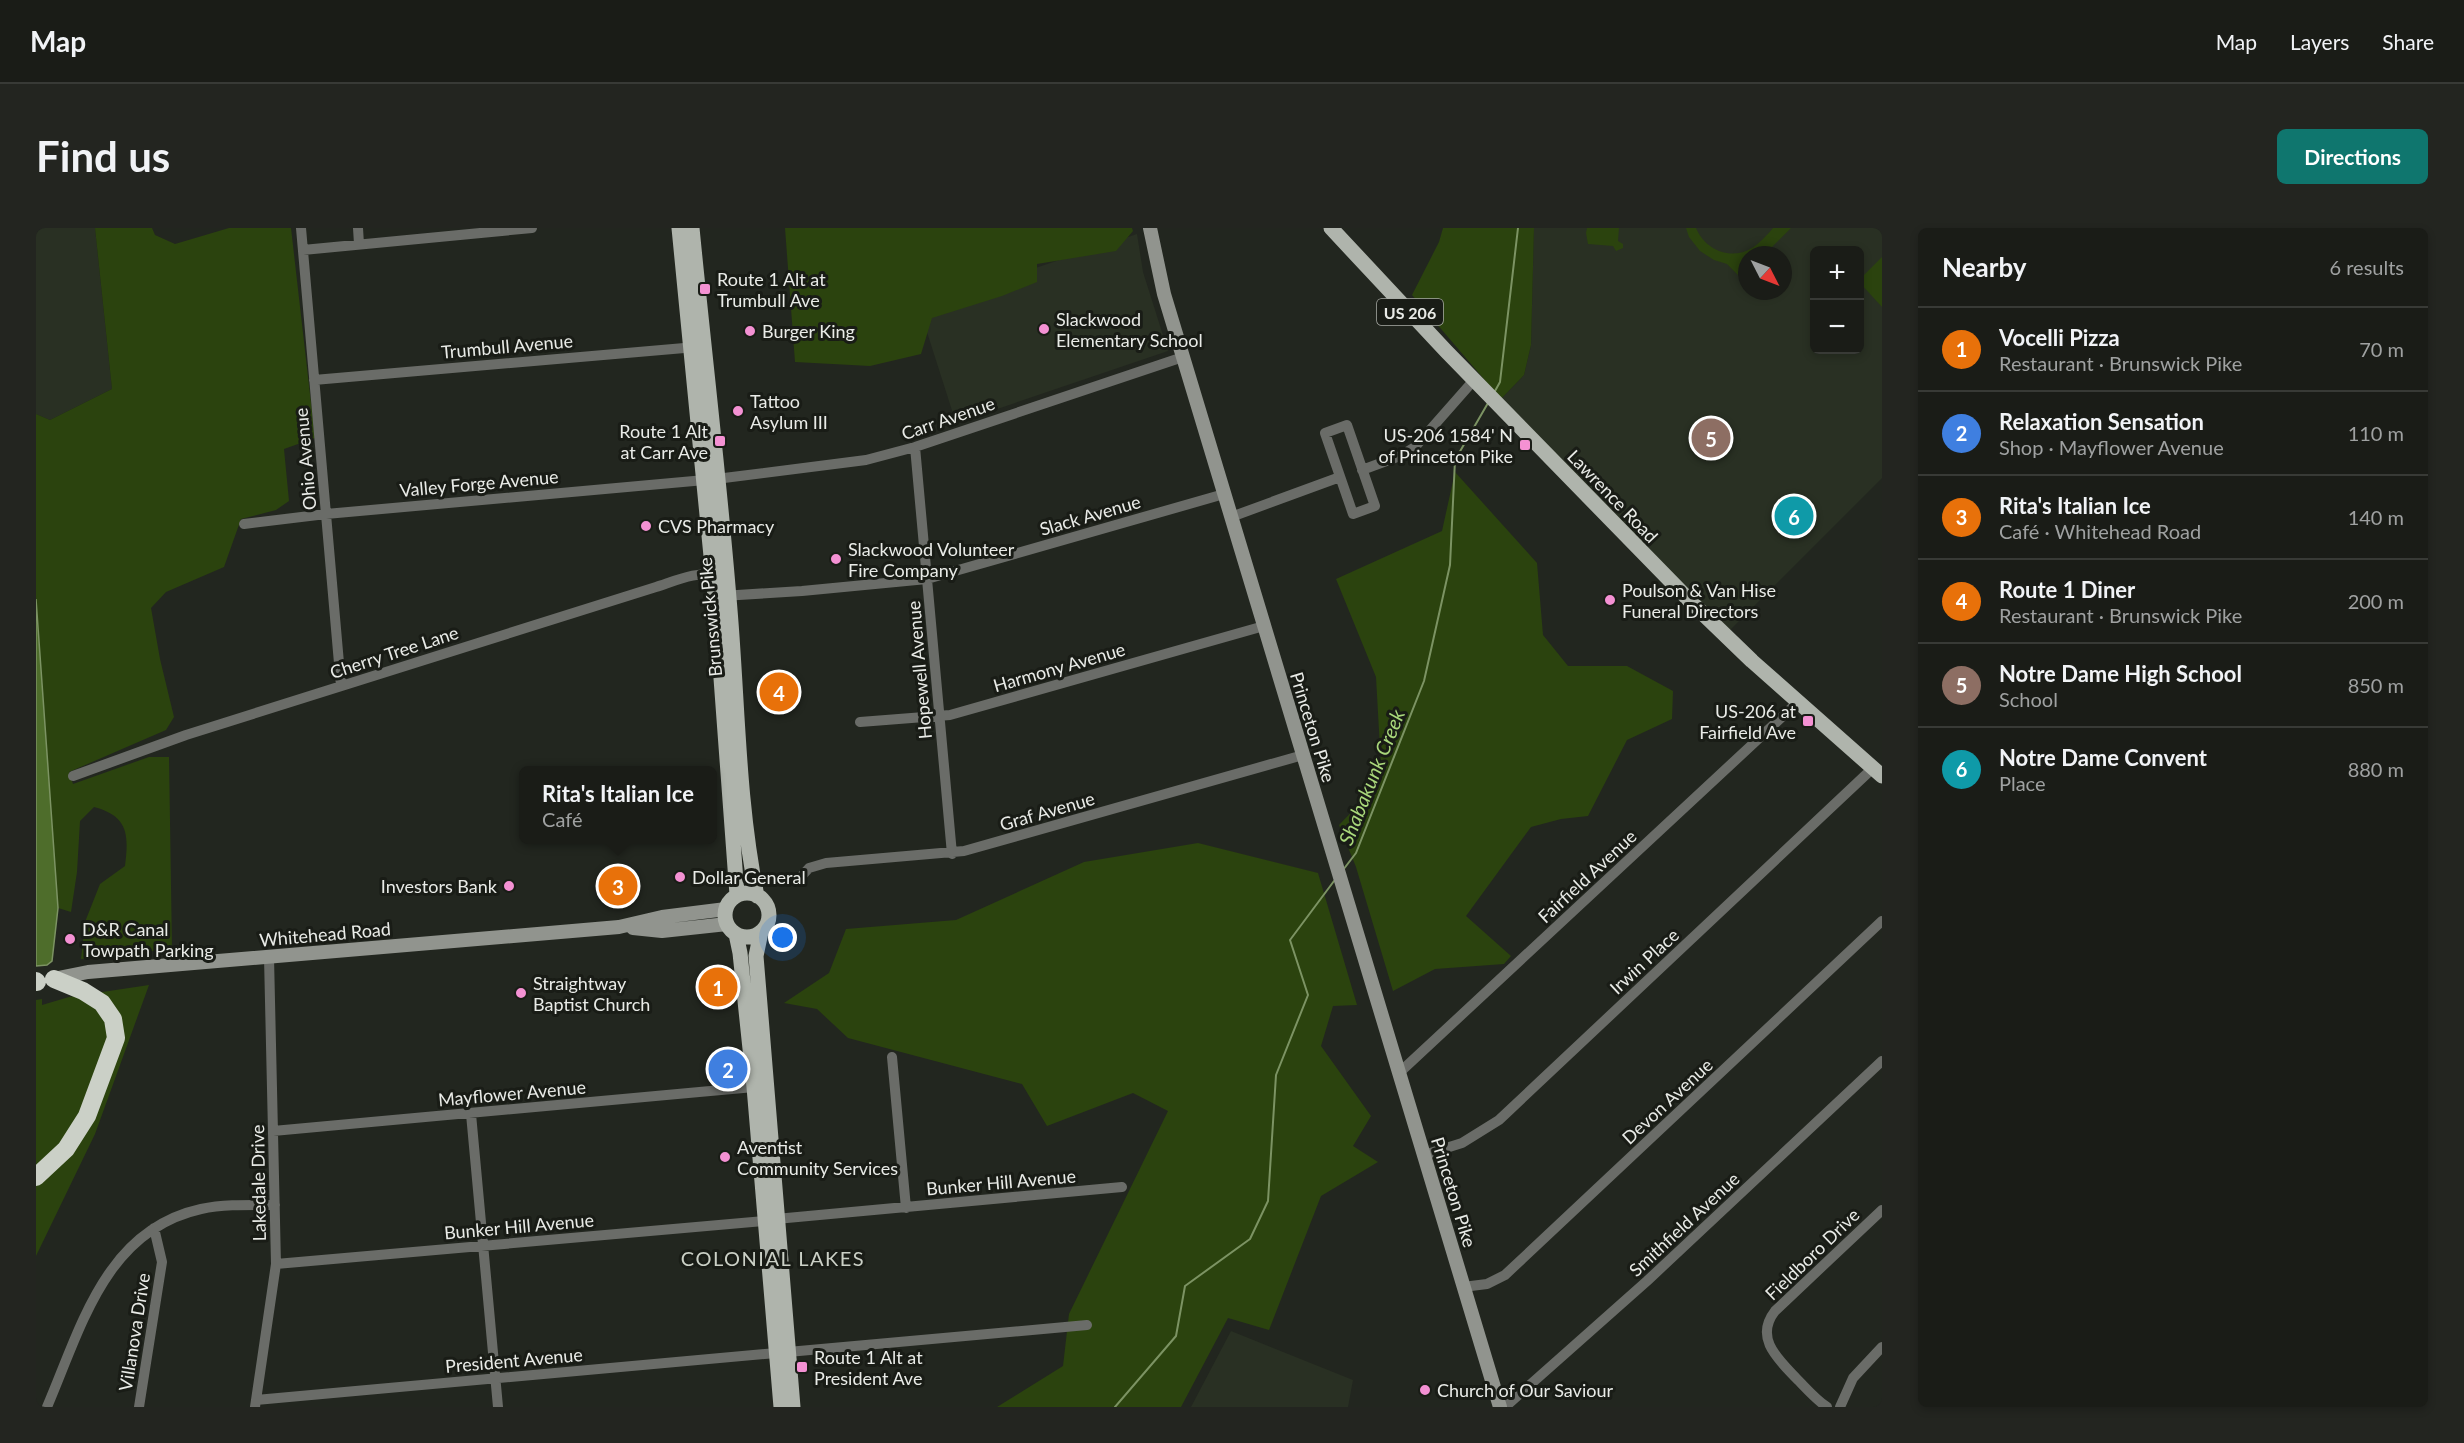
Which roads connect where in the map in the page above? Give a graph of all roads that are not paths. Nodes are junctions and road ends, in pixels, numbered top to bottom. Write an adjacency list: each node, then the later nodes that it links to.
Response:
1 (301, 228): 9 (street, Ohio Avenue)
2 (358, 228): 8 (street)
3 (532, 228): 8 (street)
4 (679, 228): 10 (main road, Brunswick Pike)
5 (692, 228): 10 (main road, Brunswick Pike)
6 (1150, 228): 11 (main road, Princeton Pike)
7 (1331, 228): 13 (main road, Lawrence Road / US 206)
8 (359, 244): 9 (street)
9 (303, 250): 12 (street, Ohio Avenue)
10 (697, 347): 12 (street, Trumbull Avenue); 17 (main road, Brunswick Pike)
11 (1183, 357): 14 (street, Carr Avenue); 18 (main road, Princeton Pike)
12 (314, 380): 19 (street, Ohio Avenue)
13 (1474, 380): 15 (street); 27 (main road, Lawrence Road / US 206)
14 (915, 447): 17 (street, Carr Avenue); 23 (street, Hopewell Avenue)
15 (1362, 470): 16 (street); 16 (street)
16 (1340, 477): 20 (street)
17 (710, 479): 19 (street, Valley Forge Avenue); 22 (main road, Brunswick Pike)
18 (1224, 494): 20 (main road, Princeton Pike); 23 (street, Slack Avenue)
19 (326, 514): 21 (street, Valley Forge Avenue); 26 (street, Ohio Avenue)
20 (1231, 516): 25 (main road, Princeton Pike)
21 (244, 524)
22 (720, 576): 24 (main road, Brunswick Pike); 26 (street, Cherry Tree Lane)
23 (927, 579): 24 (street, Slack Avenue); 28 (street, Hopewell Avenue)
24 (722, 596): 30 (main road, Brunswick Pike)
25 (1264, 626): 28 (street, Harmony Avenue); 31 (main road, Princeton Pike)
26 (341, 686): 33 (street, Cherry Tree Lane)
27 (1798, 702): 32 (main road, Lawrence Road / US 206); 45 (street, Fairfield Avenue)
28 (940, 716): 29 (street, Harmony Avenue); 34 (street, Hopewell Avenue)
29 (860, 722)
30 (733, 733): 36 (main road, Brunswick Pike); 37 (main road, Brunswick Pike)
31 (1303, 755): 34 (street, Graf Avenue); 45 (main road, Princeton Pike)
32 (1878, 772): 49 (street, Irwin Place)
33 (73, 776)
34 (952, 854): 35 (street, Graf Avenue)
35 (799, 879)
36 (737, 895): 37 (main road); 39 (main road)
37 (757, 896): 40 (main road)
38 (1882, 921): 59 (street, Devon Avenue)
39 (730, 922): 40 (main road); 41 (main road, Whitehead Road); 46 (main road)
40 (761, 932): 55 (main road)
41 (269, 957): 42 (main road, Whitehead Road); 48 (street, Lakedale Drive)
42 (42, 981): 50 (highway)
43 (892, 1057): 53 (street)
44 (1882, 1061): 71 (street, Smithfield Avenue)
45 (1399, 1073): 49 (main road, Princeton Pike)
46 (754, 1087): 47 (street, Mayflower Avenue); 55 (main road)
47 (471, 1114): 48 (street, Mayflower Avenue); 57 (street)
48 (273, 1131): 52 (street, Lakedale Drive)
49 (1424, 1155): 59 (main road, Princeton Pike)
50 (36, 1177)
51 (1122, 1187): 53 (street, Bunker Hill Avenue)
52 (275, 1205): 56 (street); 58 (street, Lakedale Drive)
53 (906, 1208): 55 (street, Bunker Hill Avenue)
54 (1882, 1210): 72 (street, Fieldboro Drive)
55 (770, 1220): 57 (street, Bunker Hill Avenue); 62 (main road)
56 (154, 1228): 65 (street); 66 (street, Villanova Drive)
57 (483, 1246): 58 (street, Bunker Hill Avenue); 63 (street)
58 (276, 1264): 64 (street, Lakedale Drive)
59 (1463, 1287): 70 (main road, Princeton Pike)
60 (1087, 1324): 62 (street, President Avenue)
61 (1882, 1347): 73 (street)
62 (782, 1352): 63 (street, President Avenue); 68 (main road); 69 (main road)
63 (495, 1378): 64 (street, President Avenue); 67 (street)
64 (255, 1403)
65 (47, 1407)
66 (139, 1407)
67 (498, 1407)
68 (781, 1407)
69 (793, 1407)
70 (1500, 1407)
71 (1505, 1407)
72 (1827, 1407)
73 (1840, 1407)

